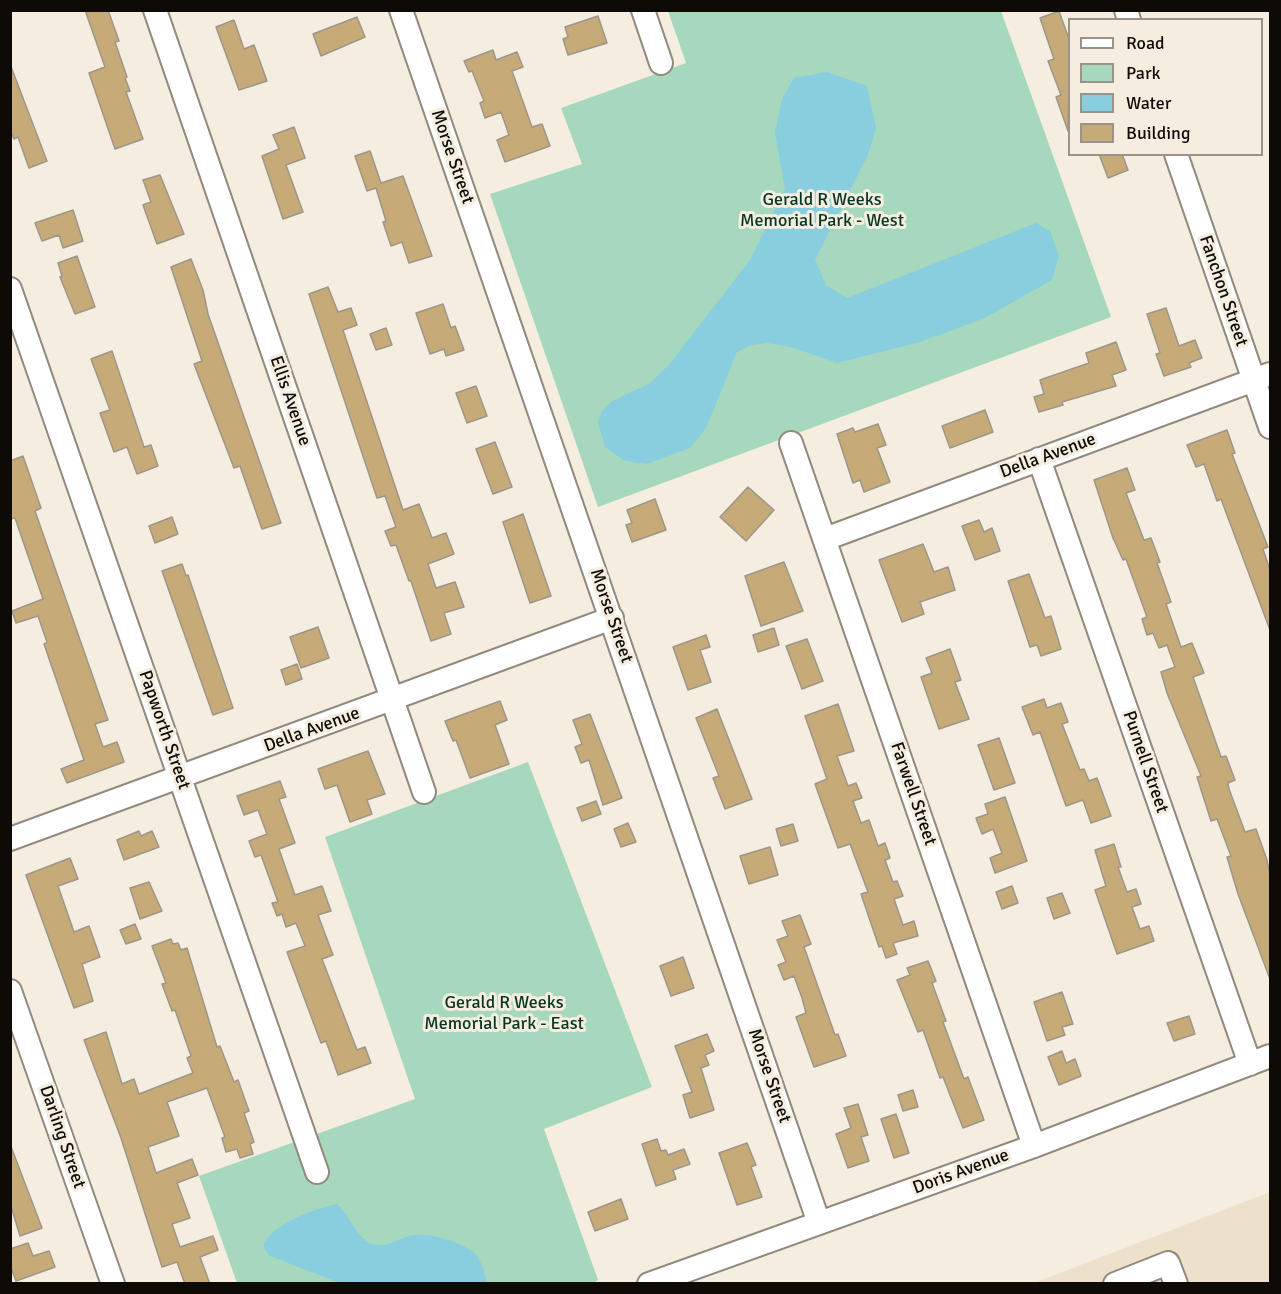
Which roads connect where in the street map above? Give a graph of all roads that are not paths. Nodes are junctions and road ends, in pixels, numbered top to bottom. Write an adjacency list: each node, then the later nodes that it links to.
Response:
1 (155, 10): 13 (street, Ellis Avenue)
2 (401, 10): 12 (street, Morse Street)
3 (643, 10): 4 (street)
4 (661, 63)
5 (1177, 156): 7 (street, Fanchon Street)
6 (10, 289): 14 (street, Papworth Street)
7 (1262, 376): 8 (street, Fanchon Street); 10 (street, Della Avenue)
8 (1270, 427)
9 (791, 443): 11 (street, Farwell Street)
10 (1039, 459): 11 (street, Della Avenue); 18 (street, Purnell Street)
11 (825, 539): 19 (street, Farwell Street)
12 (612, 618): 13 (street, Della Avenue); 21 (street, Morse Street)
13 (392, 701): 14 (street, Della Avenue); 15 (street, Ellis Avenue)
14 (180, 778): 16 (street, Della Avenue); 20 (street, Papworth Street)
15 (424, 792)
16 (10, 839)
17 (10, 991): 22 (street, Darling Street)
18 (1260, 1060): 19 (street, Doris Avenue)
19 (1034, 1146): 21 (street, Doris Avenue)
20 (316, 1172)
21 (819, 1222): 23 (street, Doris Avenue)
22 (112, 1284)
23 (649, 1284)
24 (1115, 1284): 25 (street)
25 (1176, 1284)

